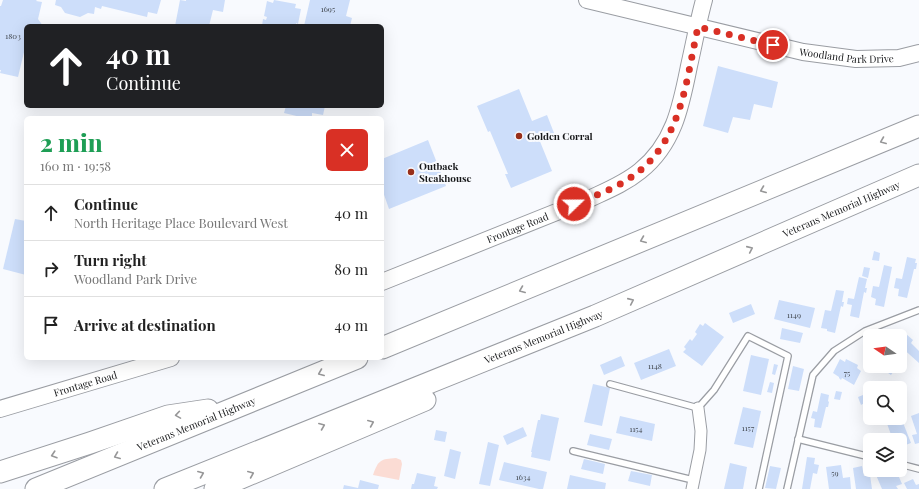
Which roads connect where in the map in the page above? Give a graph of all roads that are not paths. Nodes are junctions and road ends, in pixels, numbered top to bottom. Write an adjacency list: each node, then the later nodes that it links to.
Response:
1 (587, 0): 3 (street, Woodland Park Drive)
2 (704, 0): 3 (street, Frontage Road)
3 (698, 27): 4 (street, Woodland Park Drive); 7 (street, Frontage Road)
4 (919, 53)
5 (919, 126): 10 (highway, one-way to 10)
6 (919, 175): 9 (highway, Veterans Memorial Highway, one-way to 6)
7 (384, 281)
8 (919, 310): 17 (lane)
9 (595, 316): 25 (highway, Veterans Memorial Highway, one-way to 9); 26 (highway, one-way to 9)
10 (384, 347)
11 (164, 360): 16 (street, Frontage Road)
12 (352, 360): 14 (highway, Veterans Memorial Highway, one-way to 14)
13 (610, 384): 15 (lane)
14 (244, 405): 22 (highway, one-way to 22); 24 (highway, Veterans Memorial Highway, one-way to 24)
15 (698, 408): 23 (street); 27 (lane)
16 (0, 409)
17 (798, 439): 19 (lane); 28 (lane)
18 (573, 451): 23 (lane)
19 (863, 455)
20 (907, 466): 21 (lane)
21 (919, 469)
22 (0, 472)
23 (693, 485)
24 (36, 489)
25 (165, 489)
26 (215, 489)
27 (759, 489)
28 (787, 489)

